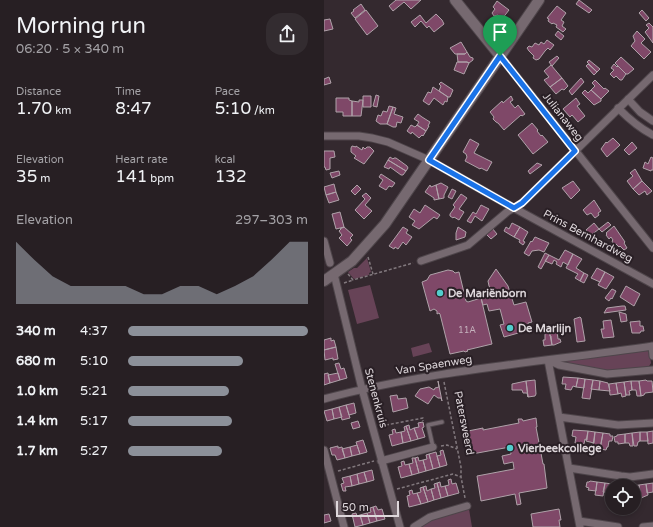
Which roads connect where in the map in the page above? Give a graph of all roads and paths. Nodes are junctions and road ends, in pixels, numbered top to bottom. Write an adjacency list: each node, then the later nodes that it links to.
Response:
1 (455, 0): 3 (street, Julianaweg)
2 (539, 0): 3 (street)
3 (500, 56): 10 (street, Julianaweg); 11 (street)
4 (653, 74): 5 (street)
5 (628, 99): 6 (street); 7 (street)
6 (618, 108): 8 (street); 10 (street)
7 (653, 121)
8 (653, 135)
9 (324, 136): 11 (street, Prins Bernhardweg)
10 (575, 151): 12 (street); 15 (street, Julianaweg)
11 (429, 160): 12 (street, Prins Bernhardweg); 14 (street)
12 (514, 208): 16 (street); 22 (street, Prins Bernhardweg)
13 (324, 241): 17 (street)
14 (366, 246): 18 (street); 20 (path)
15 (653, 248)
16 (421, 261): 20 (path)
17 (330, 263)
18 (343, 268): 19 (street); 20 (path)
19 (334, 274): 21 (street); 28 (street, Stenenkruis)
20 (373, 274)
21 (324, 281)
22 (653, 284)
23 (652, 346): 24 (street); 25 (street, Van Spaenweg)
24 (653, 356)
25 (548, 360): 26 (street, Van Spaenweg); 27 (street, Van Spaenweg); 30 (street)
26 (653, 370)
27 (443, 374): 28 (street, Van Spaenweg); 36 (path, Patersweerd)
28 (362, 389): 29 (street, Van Spaenweg); 34 (street, Stenenkruis)
29 (324, 399)
30 (559, 417): 32 (street); 39 (street)
31 (442, 422): 33 (lane)
32 (653, 423)
33 (428, 425): 34 (path); 35 (lane)
34 (373, 427): 38 (street, Stenenkruis)
35 (434, 447): 36 (path); 38 (street)
36 (457, 449): 42 (path, Patersweerd)
37 (324, 450): 40 (street)
38 (381, 460): 40 (path); 43 (street, Stenenkruis)
39 (569, 468): 41 (street); 45 (street)
40 (330, 473): 47 (street)
41 (653, 474)
42 (461, 477): 43 (path); 44 (path, Patersweerd)
43 (390, 492): 48 (street, Stenenkruis)
44 (467, 506): 49 (street)
45 (579, 524): 50 (street)
46 (653, 526): 51 (street)
47 (344, 527)
48 (400, 527)
49 (414, 527)
50 (618, 527)
51 (643, 527)

